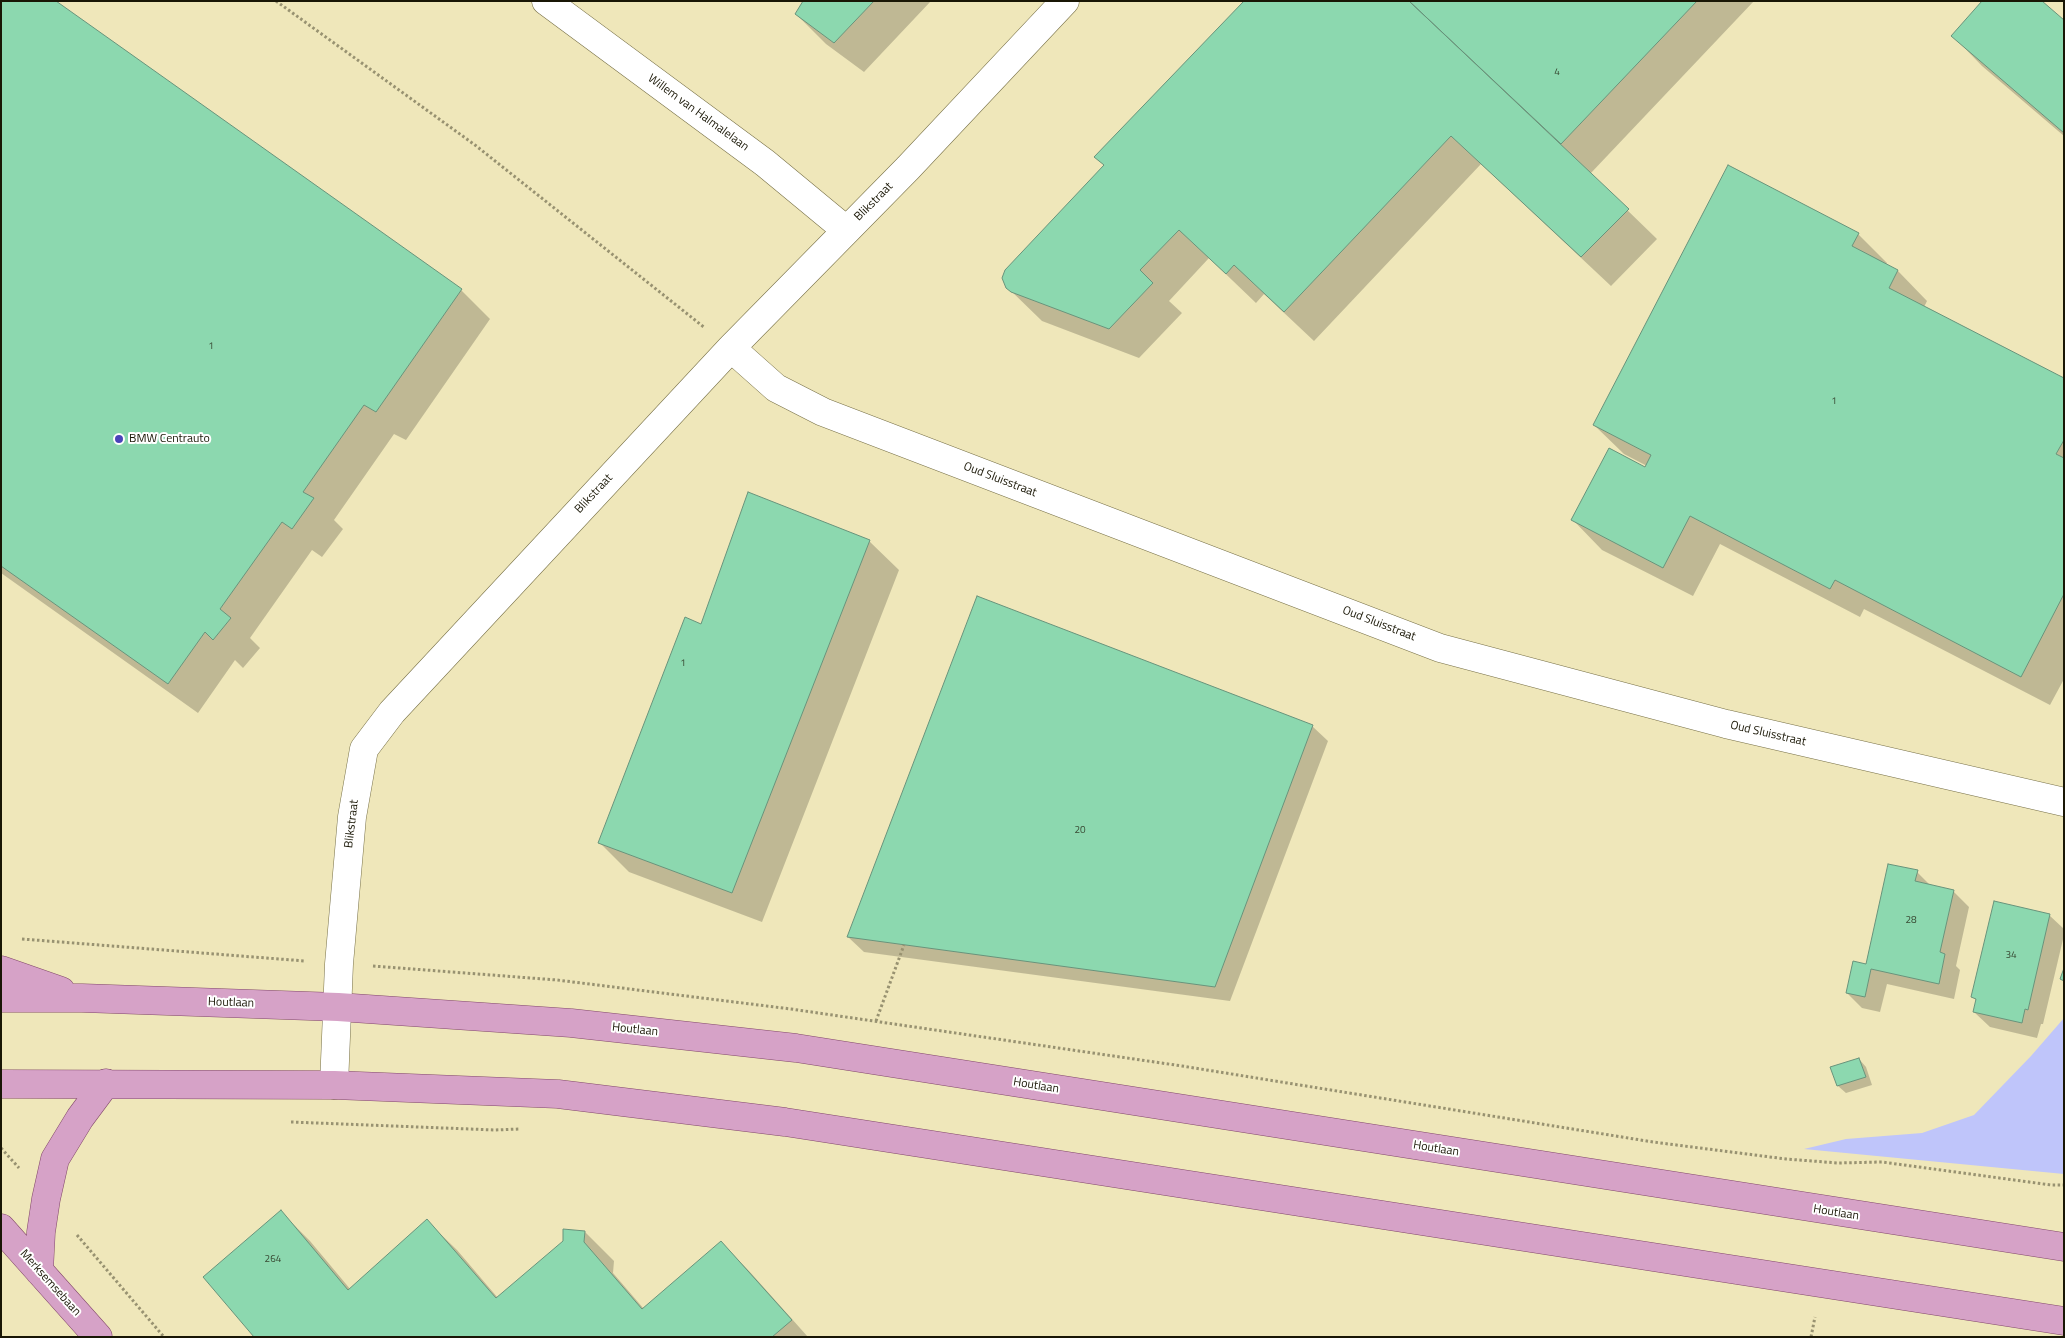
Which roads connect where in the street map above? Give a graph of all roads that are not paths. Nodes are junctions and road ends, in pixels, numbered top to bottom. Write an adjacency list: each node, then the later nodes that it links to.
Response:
1 (546, 1): 3 (street, Willem van Halmalelaan)
2 (1065, 1): 3 (street, Blikstraat)
3 (846, 230): 4 (street, Blikstraat)
4 (730, 348): 5 (street, Oud Sluisstraat); 9 (street, Blikstraat)
5 (2064, 802)
6 (1, 970): 8 (main road)
7 (1, 998): 8 (main road, Houtlaan)
8 (82, 998): 9 (main road, Houtlaan)
9 (338, 1007): 12 (street, Blikstraat); 14 (main road, Houtlaan)
10 (106, 1083): 11 (main road); 12 (main road); 15 (main road)
11 (1, 1084)
12 (334, 1085): 16 (main road)
13 (1, 1228): 15 (main road, Merksemsebaan)
14 (2064, 1247)
15 (39, 1271): 17 (main road, Merksemsebaan)
16 (2064, 1320)
17 (98, 1337)

